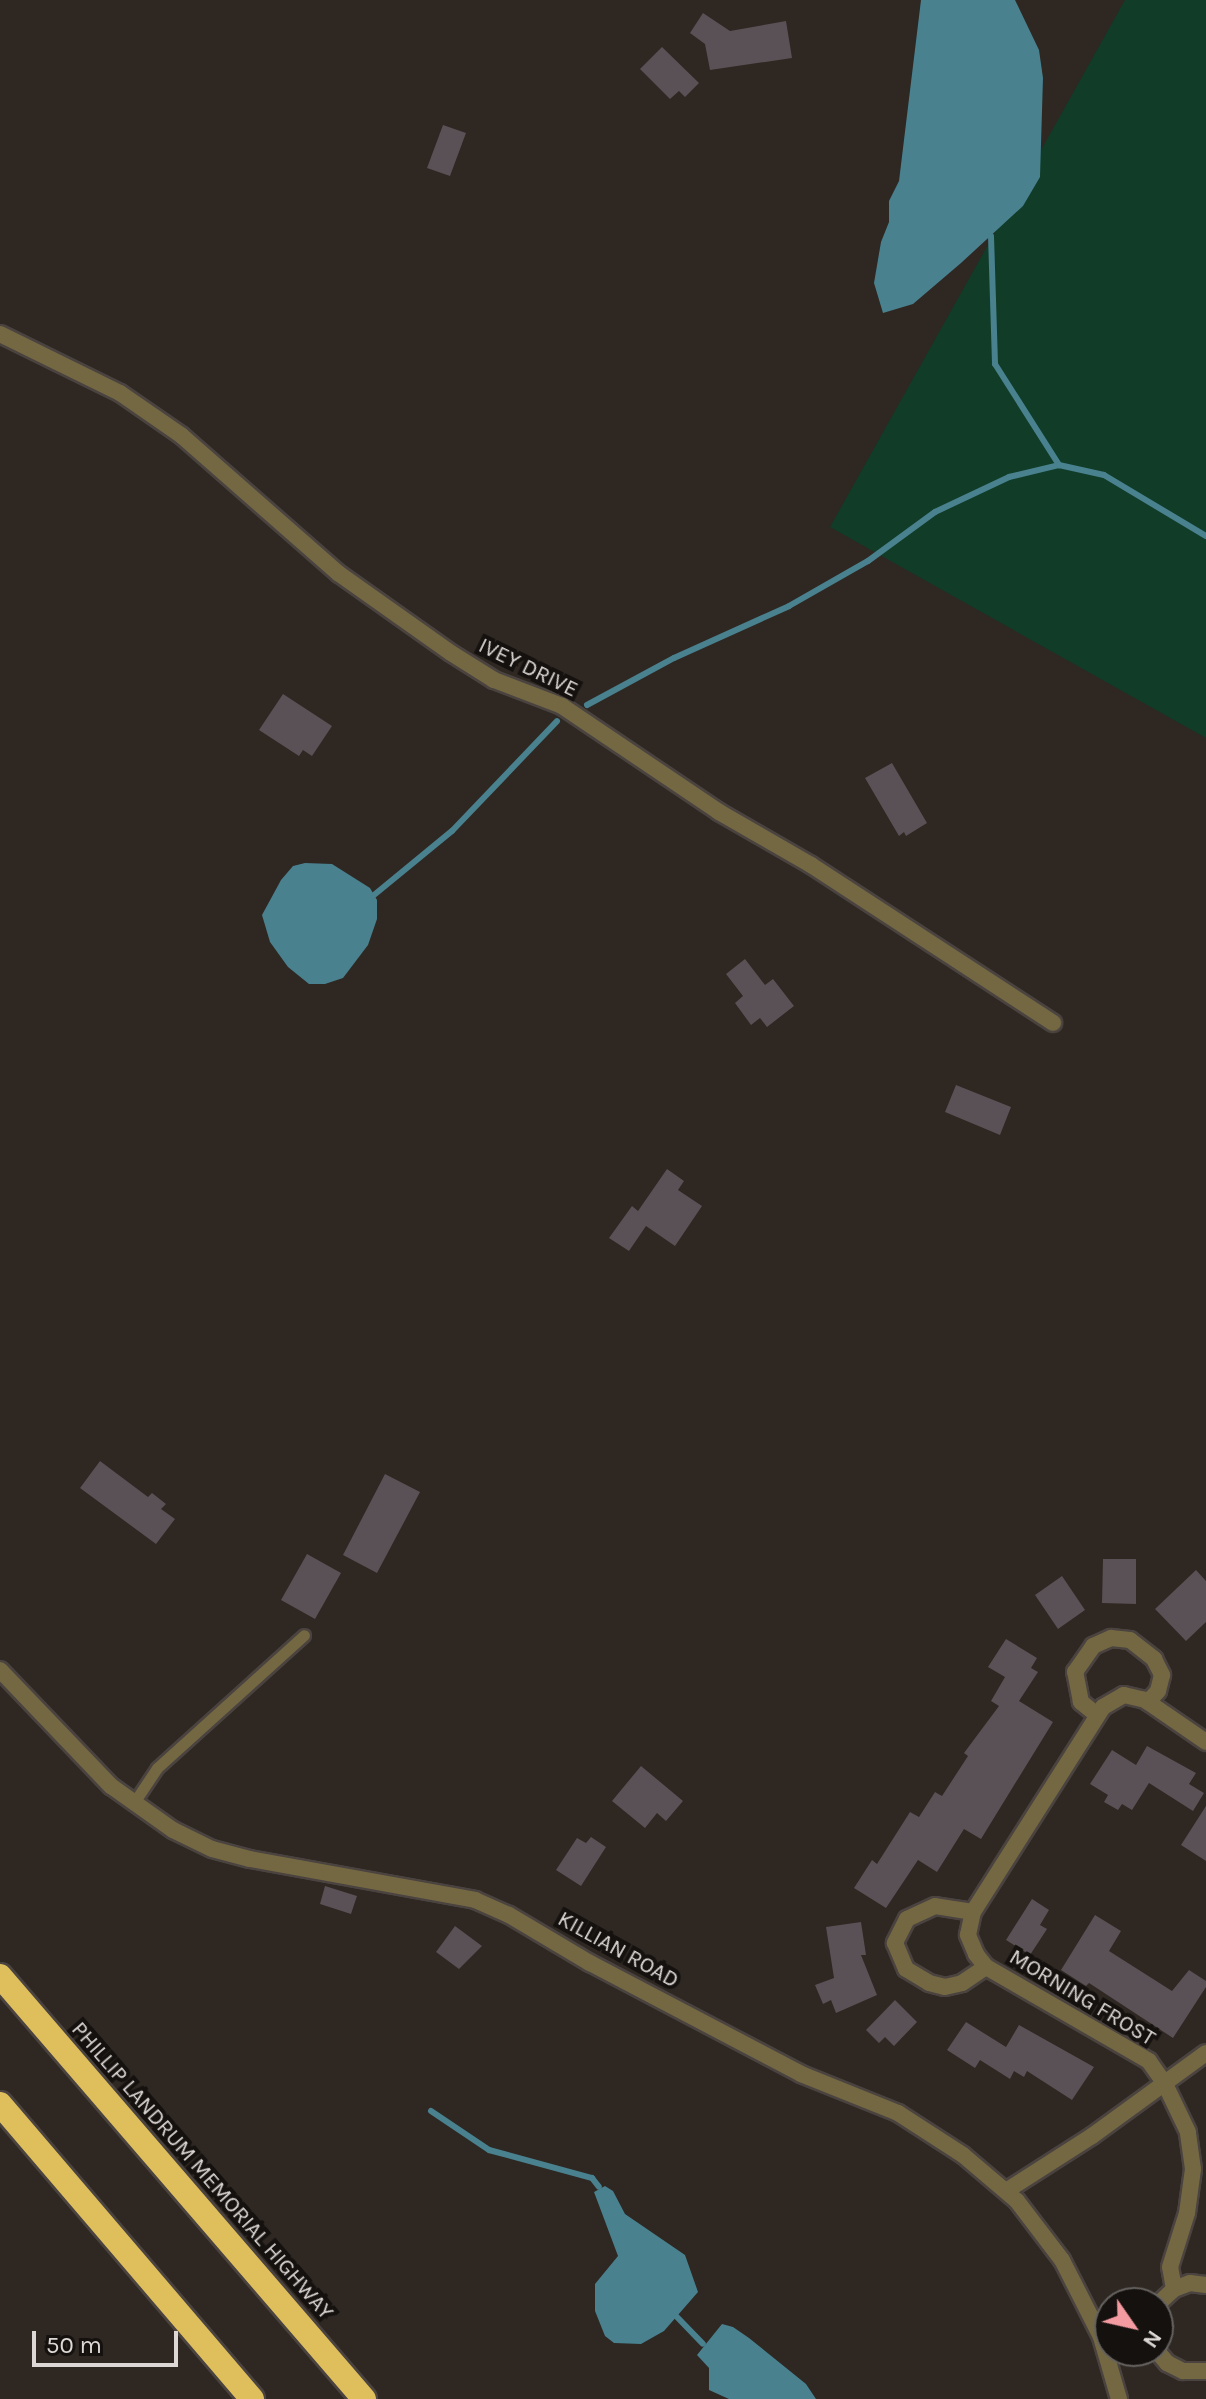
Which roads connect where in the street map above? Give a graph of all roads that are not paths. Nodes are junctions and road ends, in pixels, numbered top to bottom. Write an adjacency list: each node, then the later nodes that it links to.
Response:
1 (0, 334): 2 (street, IVEY DRIVE)
2 (1053, 1023)
3 (304, 1635): 8 (lane)
4 (0, 1670): 8 (street, KILLIAN ROAD)
5 (1148, 1702): 6 (street); 6 (street); 7 (street)
6 (1097, 1715): 9 (street)
7 (1206, 1742)
8 (133, 1804): 15 (street, KILLIAN ROAD)
9 (973, 1912): 10 (street, MORNING FROST); 10 (street)
10 (986, 1967): 13 (street, MORNING FROST)
11 (0, 1976): 22 (highway, PHILLIP LANDRUM MEMORIAL HIGHWAY)
12 (1206, 2053): 13 (street)
13 (1165, 2084): 15 (street); 17 (street, MORNING FROST)
14 (0, 2104): 21 (highway)
15 (1006, 2191): 23 (street, KILLIAN ROAD)
16 (1206, 2285): 18 (street)
17 (1174, 2287)
18 (1174, 2289)
19 (1174, 2366): 20 (street)
20 (1206, 2371)
21 (247, 2394)
22 (364, 2399)
23 (1119, 2399)

